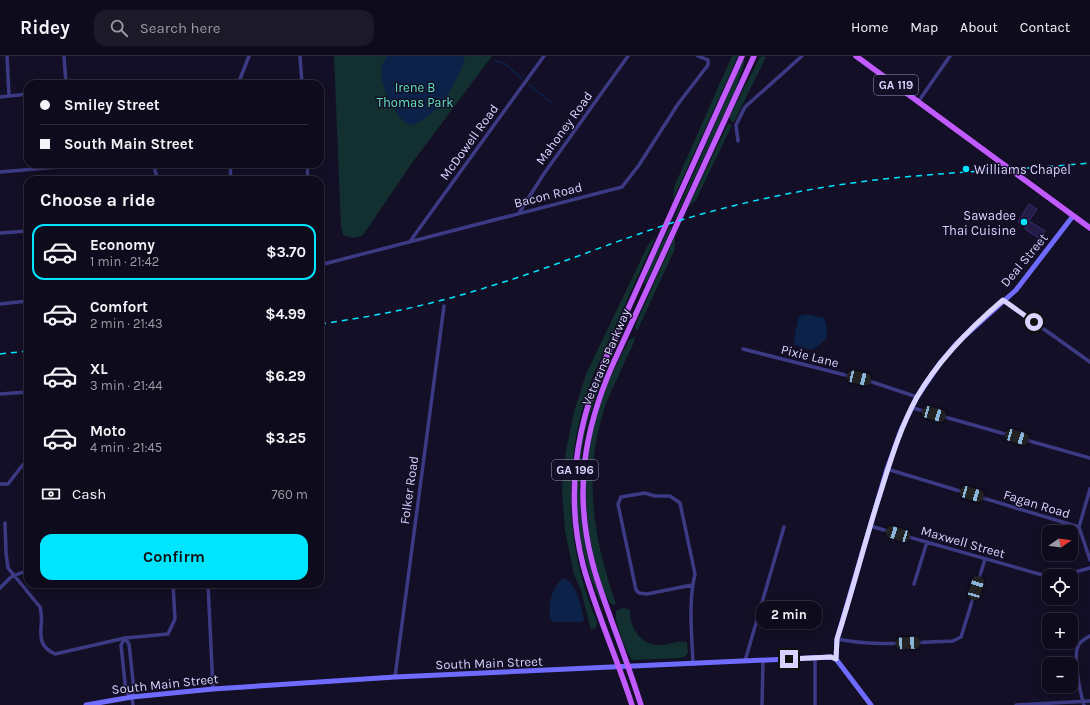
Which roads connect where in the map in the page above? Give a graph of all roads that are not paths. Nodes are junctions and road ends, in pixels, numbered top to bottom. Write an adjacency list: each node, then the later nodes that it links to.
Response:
1 (7, 56): 17 (street)
2 (64, 56): 13 (street)
3 (249, 56): 14 (street)
4 (300, 56): 15 (street)
5 (544, 56): 28 (street, McDowell Road)
6 (628, 56): 23 (street, Mahoney Road)
7 (698, 56): 23 (street, Bacon Road)
8 (742, 56): 75 (main road, Veterans Parkway / GA 196)
9 (754, 56): 74 (main road, Veterans Parkway / GA 196)
10 (802, 56): 20 (street)
11 (856, 56): 19 (main road, GA 119)
12 (950, 56): 19 (street)
13 (66, 80)
14 (240, 80)
15 (302, 80)
16 (24, 94): 17 (street)
17 (9, 96): 18 (street)
18 (0, 97)
19 (918, 102): 24 (main road, GA 119)
20 (738, 141)
21 (46, 168): 22 (street)
22 (0, 172)
23 (519, 213): 28 (street, Bacon Road)
24 (1073, 216): 25 (main road, GA 119); 30 (street, Deal Street)
25 (1090, 228)
26 (24, 231): 27 (street)
27 (0, 233)
28 (411, 240): 29 (street, Bacon Road)
29 (324, 264)
30 (1003, 300): 35 (street); 38 (street, Deal Street)
31 (24, 301): 32 (street)
32 (0, 304)
33 (444, 306): 76 (street, Folker Road)
34 (743, 349): 38 (street, Pixie Lane)
35 (1090, 362)
36 (24, 392): 37 (street)
37 (0, 394)
38 (917, 398): 39 (street, Deal Street)
39 (913, 408): 40 (street); 42 (street, Deal Street)
40 (1090, 458)
41 (24, 463): 43 (street)
42 (887, 469): 46 (street, Deal Street); 48 (street, Fagan Road)
43 (0, 484)
44 (1090, 489): 48 (street)
45 (5, 523): 50 (street)
46 (870, 526): 51 (street, Maxwell Street); 68 (street, Deal Street)
47 (784, 527): 72 (street)
48 (1079, 527): 53 (street, Fagan Road)
49 (0, 532): 50 (street)
50 (5, 532): 58 (street)
51 (926, 542): 52 (street, Maxwell Street); 59 (street)
52 (985, 559): 57 (street, Maxwell Street); 68 (street)
53 (1090, 560)
54 (1090, 568): 55 (street)
55 (1078, 571)
56 (24, 572): 58 (street)
57 (1042, 574)
58 (16, 575): 61 (street); 62 (street)
59 (914, 584)
60 (692, 585): 60 (street); 73 (street)
61 (24, 586)
62 (0, 588)
63 (26, 588): 67 (street)
64 (173, 588): 67 (street)
65 (208, 588): 77 (street)
66 (1090, 636): 80 (street)
67 (125, 638): 78 (street); 78 (street)
68 (837, 639): 70 (street, Deal Street)
69 (815, 657): 70 (street, South Main Street); 71 (street, South Main Street); 86 (street)
70 (836, 659): 87 (street)
71 (763, 661): 72 (street, South Main Street); 85 (street)
72 (745, 662): 73 (street, South Main Street)
73 (693, 664): 74 (street, South Main Street)
74 (629, 667): 75 (street, South Main Street); 84 (main road, Veterans Parkway / GA 196)
75 (620, 668): 76 (street, South Main Street); 83 (main road, Veterans Parkway / GA 196)
76 (394, 677): 77 (street, South Main Street)
77 (213, 689): 78 (street, South Main Street)
78 (132, 697): 81 (street, South Main Street); 82 (street)
79 (1090, 701): 80 (street)
80 (1083, 703): 88 (street)
81 (86, 705)
82 (133, 705)
83 (632, 705)
84 (641, 705)
85 (762, 705)
86 (815, 705)
87 (871, 705)
88 (1016, 705)

